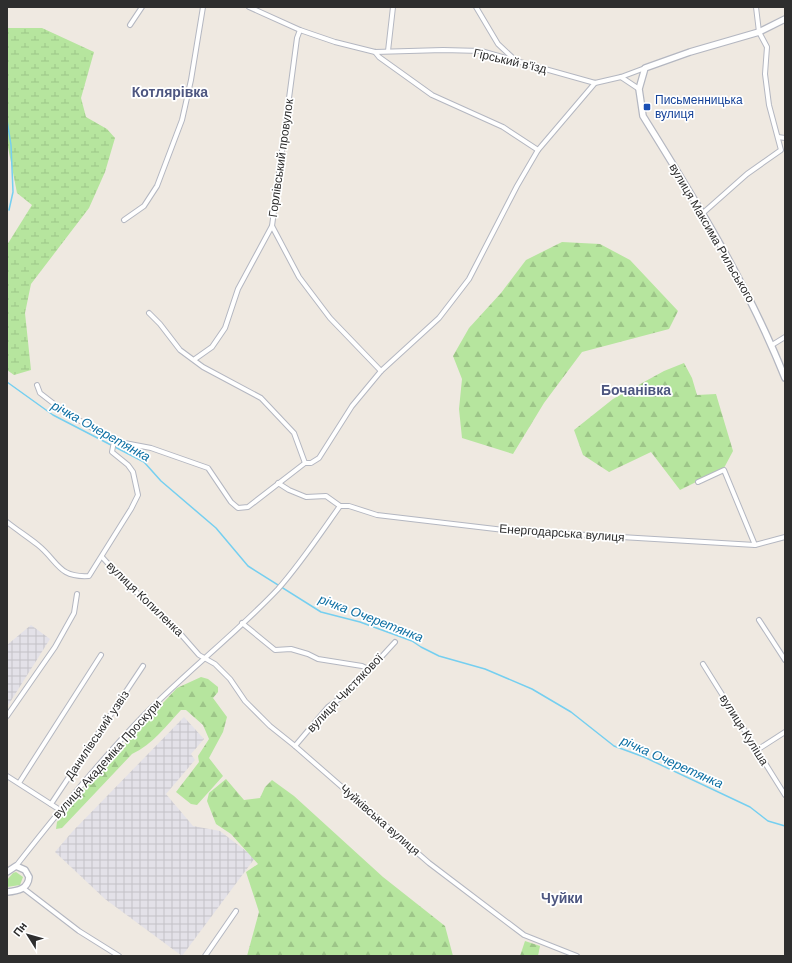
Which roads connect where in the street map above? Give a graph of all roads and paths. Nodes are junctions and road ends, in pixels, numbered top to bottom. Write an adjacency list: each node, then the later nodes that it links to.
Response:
1 (142, 7): 8 (street)
2 (203, 7): 22 (street)
3 (249, 7): 9 (street)
4 (394, 7): 11 (street)
5 (476, 7): 13 (street)
6 (756, 7): 10 (street)
7 (785, 19): 10 (main road)
8 (130, 25)
9 (300, 30): 12 (street); 23 (street, Горлівський провулок)
10 (759, 32): 14 (main road); 18 (street)
11 (388, 51): 12 (street, Гірський в’їзд); 13 (street, Гірський в’їзд)
12 (375, 52): 20 (street)
13 (514, 59): 16 (street, Гірський в’їзд)
14 (645, 68): 15 (street); 17 (main road, вулиця Максима Рильського)
15 (621, 77): 16 (street); 17 (street)
16 (595, 83): 20 (street)
17 (639, 89): 21 (main road, вулиця Максима Рильського)
18 (778, 137): 19 (street); 21 (street)
19 (785, 138)
20 (538, 150): 28 (street)
21 (703, 213): 26 (main road, вулиця Максима Рильського)
22 (124, 220)
23 (272, 226): 27 (street, Горлівський провулок); 28 (street)
24 (149, 313): 27 (street)
25 (785, 336): 26 (street)
26 (772, 345): 29 (main road, вулиця Максима Рильського)
27 (195, 359): 32 (street)
28 (381, 371): 32 (street)
29 (785, 378)
30 (37, 385): 31 (street)
31 (114, 441): 34 (street); 39 (street)
32 (305, 463): 34 (street)
33 (698, 482): 38 (street)
34 (278, 483): 35 (street, Енергодарська вулиця)
35 (340, 506): 38 (street, Енергодарська вулиця); 42 (street)
36 (7, 522): 39 (street, вулиця Копиленка)
37 (785, 537): 38 (street, Енергодарська вулиця)
38 (755, 545)
39 (102, 557): 45 (street, вулиця Копиленка)
40 (77, 594): 50 (street)
41 (759, 620): 46 (street)
42 (242, 623): 45 (street); 49 (street)
43 (395, 642): 49 (street, вулиця Чистякової)
44 (100, 655): 55 (street)
45 (204, 658): 52 (street, Чуйківська вулиця); 58 (street, вулиця Академіка Проскури)
46 (785, 660)
47 (703, 664): 53 (street, вулиця Куліша)
48 (143, 666): 57 (street, Данилівський узвіз)
49 (368, 669): 52 (street, вулиця Чистякової)
50 (7, 716)
51 (785, 732): 53 (street)
52 (295, 746): 66 (street, Чуйківська вулиця)
53 (757, 750): 56 (street, вулиця Куліша)
54 (7, 776): 55 (street)
55 (19, 783): 57 (street)
56 (785, 795)
57 (51, 804): 58 (street)
58 (60, 810): 59 (street, вулиця Академіка Проскури)
59 (16, 866): 60 (main road, вулиця Академіка Проскури); 61 (main road)
60 (8, 870)
61 (23, 888): 62 (main road); 64 (street)
62 (7, 892)
63 (236, 911): 65 (street)
64 (119, 956)
65 (205, 956)
66 (577, 956)

